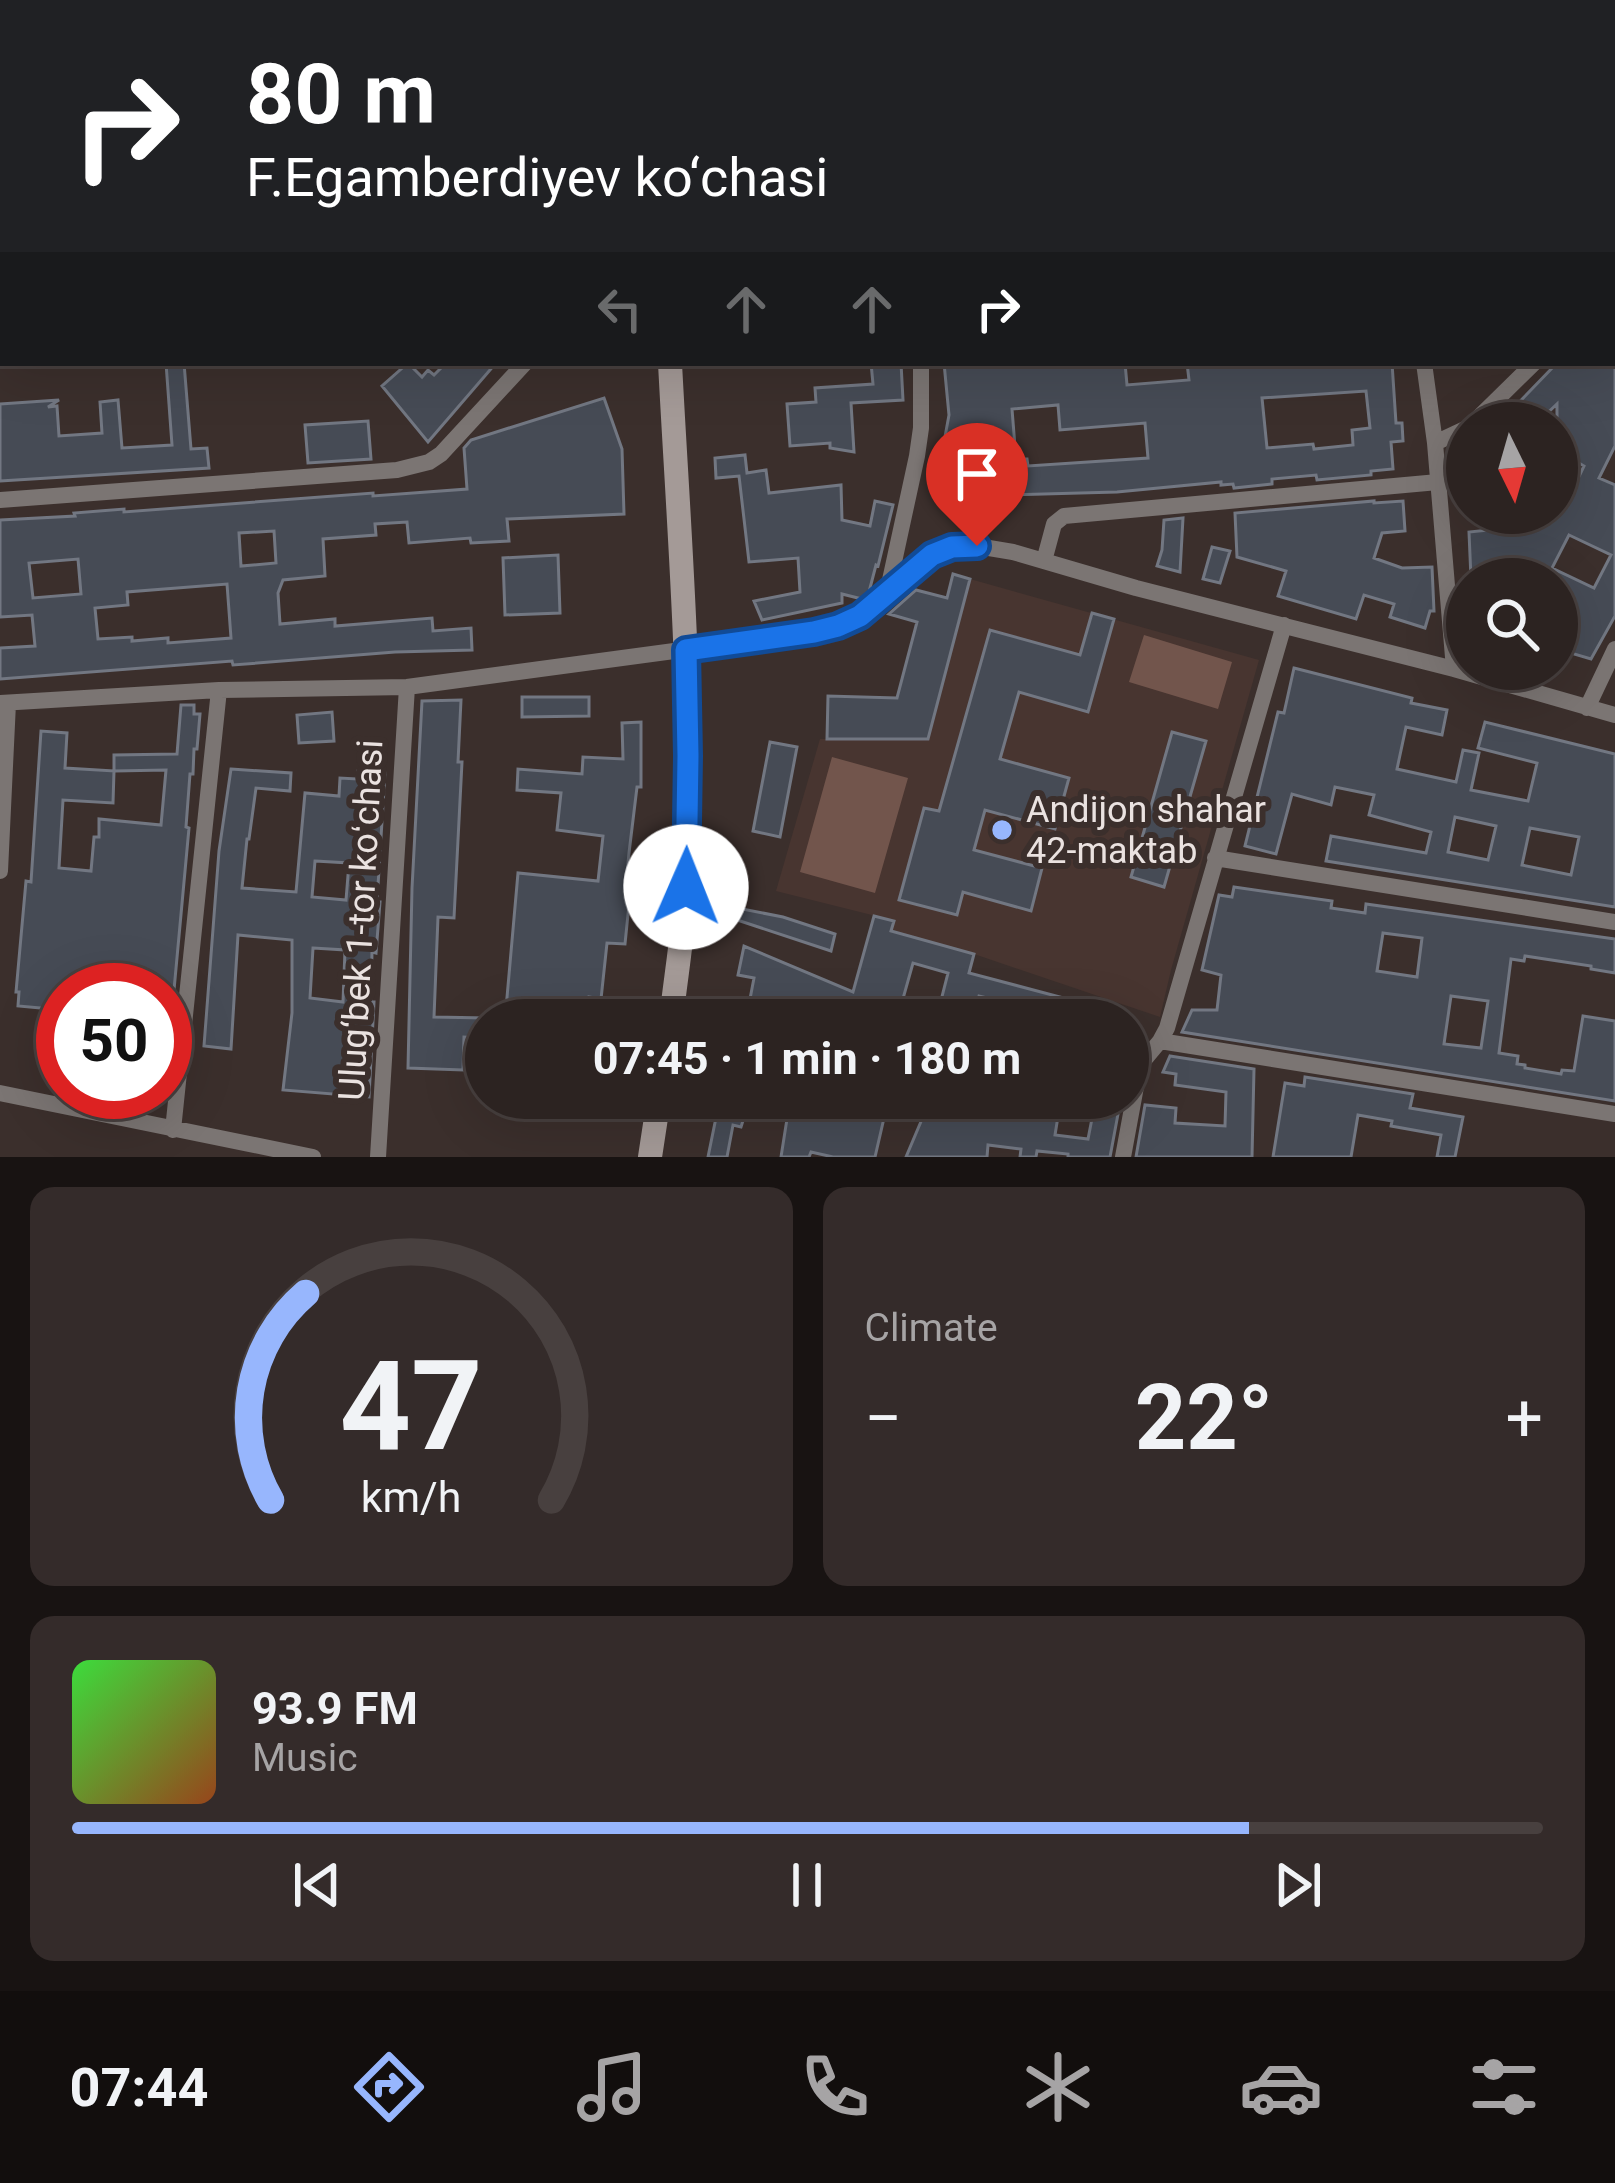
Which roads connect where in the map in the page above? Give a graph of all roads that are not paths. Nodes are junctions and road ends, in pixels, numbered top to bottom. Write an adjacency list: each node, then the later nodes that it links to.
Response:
1 (523, 366): 10 (street)
2 (670, 366): 15 (main road)
3 (921, 366): 13 (street)
4 (1424, 366): 8 (street)
5 (1531, 366): 6 (street)
6 (1494, 402)
7 (1446, 437): 8 (street)
8 (1435, 442): 9 (street)
9 (1438, 482): 11 (street); 12 (street)
10 (0, 500)
11 (1044, 560): 13 (street); 14 (street)
12 (1446, 576)
13 (887, 595): 15 (street)
14 (1284, 625): 17 (street); 24 (street)
15 (686, 650): 18 (street); 27 (main road)
16 (1615, 650): 22 (street)
17 (1446, 667)
18 (407, 687): 19 (street); 34 (street, Ulug‘bek 1-tor koʻchasi)
19 (219, 690): 21 (street); 32 (street)
20 (1526, 690): 22 (street)
21 (4, 703): 25 (street)
22 (1587, 708): 23 (street)
23 (1615, 716)
24 (1216, 858): 26 (street); 28 (street)
25 (0, 871)
26 (1615, 922)
27 (673, 999)
28 (1160, 1041): 30 (street); 36 (street)
29 (0, 1094): 32 (street)
30 (1615, 1114)
31 (656, 1119): 35 (main road)
32 (173, 1130): 33 (street)
33 (313, 1157)
34 (379, 1157)
35 (650, 1157)
36 (1123, 1157)

